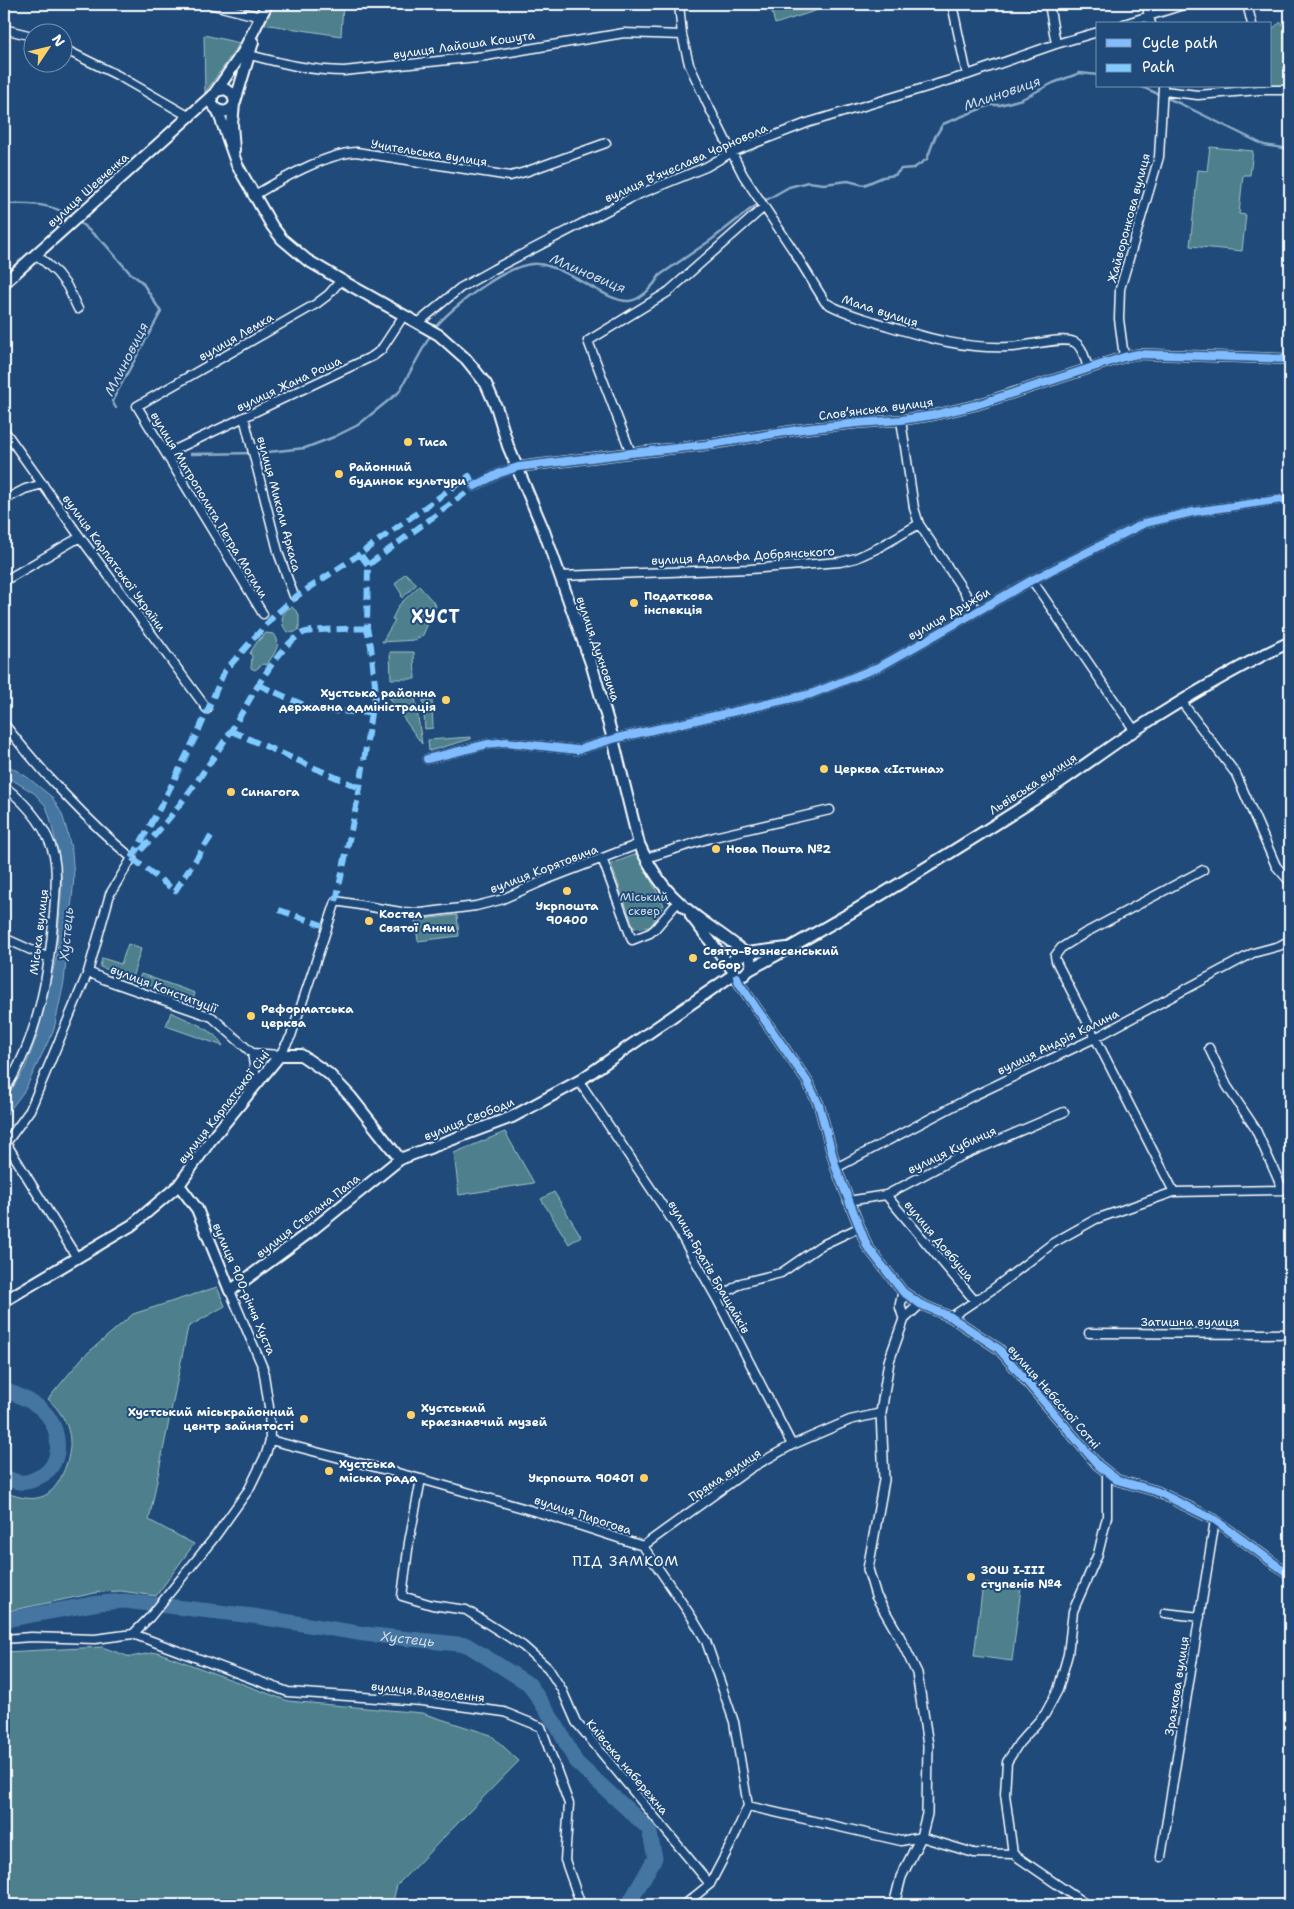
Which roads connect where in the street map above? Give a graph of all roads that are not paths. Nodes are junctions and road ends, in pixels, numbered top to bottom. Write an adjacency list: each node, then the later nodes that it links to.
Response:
1 (208, 4): 9 (street)
2 (267, 4): 9 (main road)
3 (679, 4): 16 (street, Мала вулиця)
4 (952, 4): 20 (street)
5 (1049, 4): 17 (street)
6 (1146, 4): 10 (street)
7 (1186, 4): 10 (street)
8 (1247, 4): 12 (street)
9 (260, 20): 19 (main road); 23 (main road, вулиця Шевченка)
10 (1150, 20): 11 (street)
11 (1137, 22)
12 (1252, 22)
13 (4, 29): 15 (street)
14 (1096, 33): 17 (street, вулиця Вʼячеслава Чорновола)
15 (22, 34)
16 (682, 34): 19 (street, вулиця Лайоша Кошута); 28 (street, Мала вулиця)
17 (1056, 44): 20 (street, вулиця Вʼячеслава Чорновола)
18 (72, 53): 26 (street)
19 (250, 55): 24 (main road)
20 (966, 75): 28 (street, вулиця Вʼячеслава Чорновола)
21 (1163, 89): 22 (street); 38 (street, Жайворонкова вулиця)
22 (1290, 90)
23 (215, 92): 24 (main road); 25 (main road); 26 (main road, вулиця Шевченка)
24 (235, 103): 25 (main road); 29 (main road)
25 (217, 110): 26 (main road, вулиця Шевченка); 29 (main road)
26 (190, 117): 32 (main road, вулиця Шевченка)
27 (606, 143): 30 (street, Учительська вулиця)
28 (732, 152): 31 (street, Мала вулиця); 37 (street, вулиця Вʼячеслава Чорновола)
29 (236, 165): 30 (main road)
30 (253, 196): 33 (main road)
31 (764, 207): 40 (street, Мала вулиця); 46 (street)
32 (36, 254): 34 (main road, вулиця Шевченка); 35 (street)
33 (341, 280): 36 (main road); 41 (street, вулиця Лемка)
34 (4, 283)
35 (78, 309)
36 (404, 315): 37 (main road); 42 (street, вулиця Жана Роша)
37 (418, 323): 48 (main road)
38 (1124, 356): 39 (street, Словʼянська вулиця); 40 (street, Словʼянська вулиця)
39 (1290, 359)
40 (1088, 368): 43 (street, Словʼянська вулиця)
41 (137, 406): 47 (street, вулиця Митрополита Петра Могили)
42 (244, 418): 47 (street, вулиця Жана Роша); 58 (street, вулиця Миколи Аркаса)
43 (901, 420): 46 (street, Словʼянська вулиця); 53 (street)
44 (5, 432): 45 (street); 49 (street, вулиця Карпатської України)
45 (4, 443)
46 (631, 452): 48 (street, Словʼянська вулиця)
47 (166, 454): 60 (street, вулиця Митрополита Петра Могили)
48 (518, 467): 50 (street); 55 (main road, вулиця Духновича)
49 (43, 484): 52 (street); 54 (street, вулиця Карпатської України)
50 (475, 486)
51 (1290, 498): 56 (street, вулиця Дружби)
52 (4, 500)
53 (919, 524): 55 (street, вулиця Адольфа Добрянського); 59 (street)
54 (80, 537): 57 (street); 63 (street, вулиця Карпатської України)
55 (560, 576): 66 (main road, вулиця Духновича)
56 (1032, 580): 59 (street, вулиця Дружби); 65 (street)
57 (4, 581)
58 (294, 596)
59 (977, 611): 66 (street, вулиця Дружби)
60 (263, 614)
61 (1290, 642): 62 (main road, Львівська вулиця)
62 (1181, 701): 65 (main road, Львівська вулиця); 74 (street)
63 (207, 709)
64 (4, 724): 83 (street)
65 (1135, 731): 79 (main road, Львівська вулиця)
66 (614, 739): 67 (street, вулиця Дружби); 70 (main road, вулиця Духновича)
67 (427, 759)
68 (4, 786): 81 (street, Міська вулиця)
69 (830, 810): 72 (street)
70 (639, 844): 71 (street, вулиця Корятовича); 72 (main road, вулиця Духновича)
71 (602, 858): 75 (street, вулиця Корятовича); 76 (street)
72 (646, 858): 76 (main road, вулиця Духновича)
73 (1203, 870): 85 (street)
74 (1290, 882)
75 (336, 901): 88 (street, вулиця Карпатської Січі)
76 (681, 904): 80 (main road); 84 (main road)
77 (4, 938): 81 (street)
78 (1290, 940): 85 (street, вулиця Андрія Калина)
79 (790, 947): 80 (main road, Львівська вулиця); 82 (main road, Львівська вулиця)
80 (746, 953): 82 (main road); 84 (main road)
81 (49, 958): 91 (street, Міська вулиця)
82 (749, 970): 84 (main road)
83 (88, 972): 87 (street, вулиця Конституції); 93 (street)
84 (734, 973): 89 (main road, вулиця Свободи); 95 (street, вулиця Небесної Сотні)
85 (1095, 1038): 95 (street, вулиця Андрія Калина); 98 (street)
86 (1209, 1048): 97 (street)
87 (252, 1053): 88 (street); 90 (street)
88 (280, 1055): 90 (main road, вулиця Карпатської Січі); 94 (main road)
89 (579, 1081): 94 (main road, вулиця Свободи); 105 (street, вулиця Братів Бращайків)
90 (257, 1084): 96 (main road, вулиця Карпатської Січі)
91 (4, 1091)
92 (1064, 1112): 99 (street, вулиця Кубинця)
93 (5, 1145): 102 (street)
94 (400, 1159): 103 (main road, вулиця Степана Папа)
95 (836, 1168): 100 (street, вулиця Небесної Сотні)
96 (179, 1185): 102 (main road, вулиця Карпатської Січі); 103 (main road, вулиця 900-річчя Хуста)
97 (1287, 1189): 98 (street)
98 (1174, 1192): 107 (street)
99 (886, 1195): 100 (street, вулиця Кубинця); 107 (street, вулиця Довбуша)
100 (848, 1201): 101 (street, вулиця Небесної Сотні)
101 (858, 1228): 104 (street, вулиця Небесної Сотні); 105 (street)
102 (77, 1258): 106 (main road, вулиця Карпатської Січі)
103 (230, 1291): 114 (street, вулиця 900-річчя Хуста)
104 (903, 1292): 108 (street, вулиця Небесної Сотні); 110 (street)
105 (717, 1299): 115 (street, вулиця Братів Бращайків)
106 (4, 1301)
107 (975, 1301): 109 (street)
108 (920, 1304): 109 (street, вулиця Небесної Сотні); 110 (street)
109 (951, 1317): 116 (street, вулиця Небесної Сотні)
110 (904, 1319): 113 (street)
111 (1089, 1333): 112 (street, Затишна вулиця)
112 (1290, 1334)
113 (881, 1413): 115 (street, Пряма вулиця); 126 (street)
114 (270, 1440): 117 (street, вулиця Пирогова); 123 (street, вулиця 900-річчя Хуста)
115 (792, 1445): 119 (street, Пряма вулиця)
116 (1108, 1472): 118 (street, вулиця Небесної Сотні); 127 (street)
117 (421, 1479): 119 (street, вулиця Пирогова); 129 (street, Київська набережна)
118 (1215, 1520): 120 (street, вулиця Небесної Сотні); 122 (street, Зразкова вулиця)
119 (643, 1546): 125 (street, вулиця Пирогова)
120 (1290, 1575)
121 (1165, 1613): 122 (street)
122 (1200, 1616): 128 (street, Зразкова вулиця)
123 (133, 1634): 124 (street); 130 (street, вулиця Визволення)
124 (4, 1639)
125 (748, 1806): 126 (street); 129 (street)
126 (921, 1837): 127 (street); 132 (street)
127 (1013, 1854): 133 (street)
128 (1161, 1856)
129 (710, 1884): 131 (street)
130 (581, 1905)
131 (684, 1905)
132 (894, 1905)
133 (1086, 1905)

